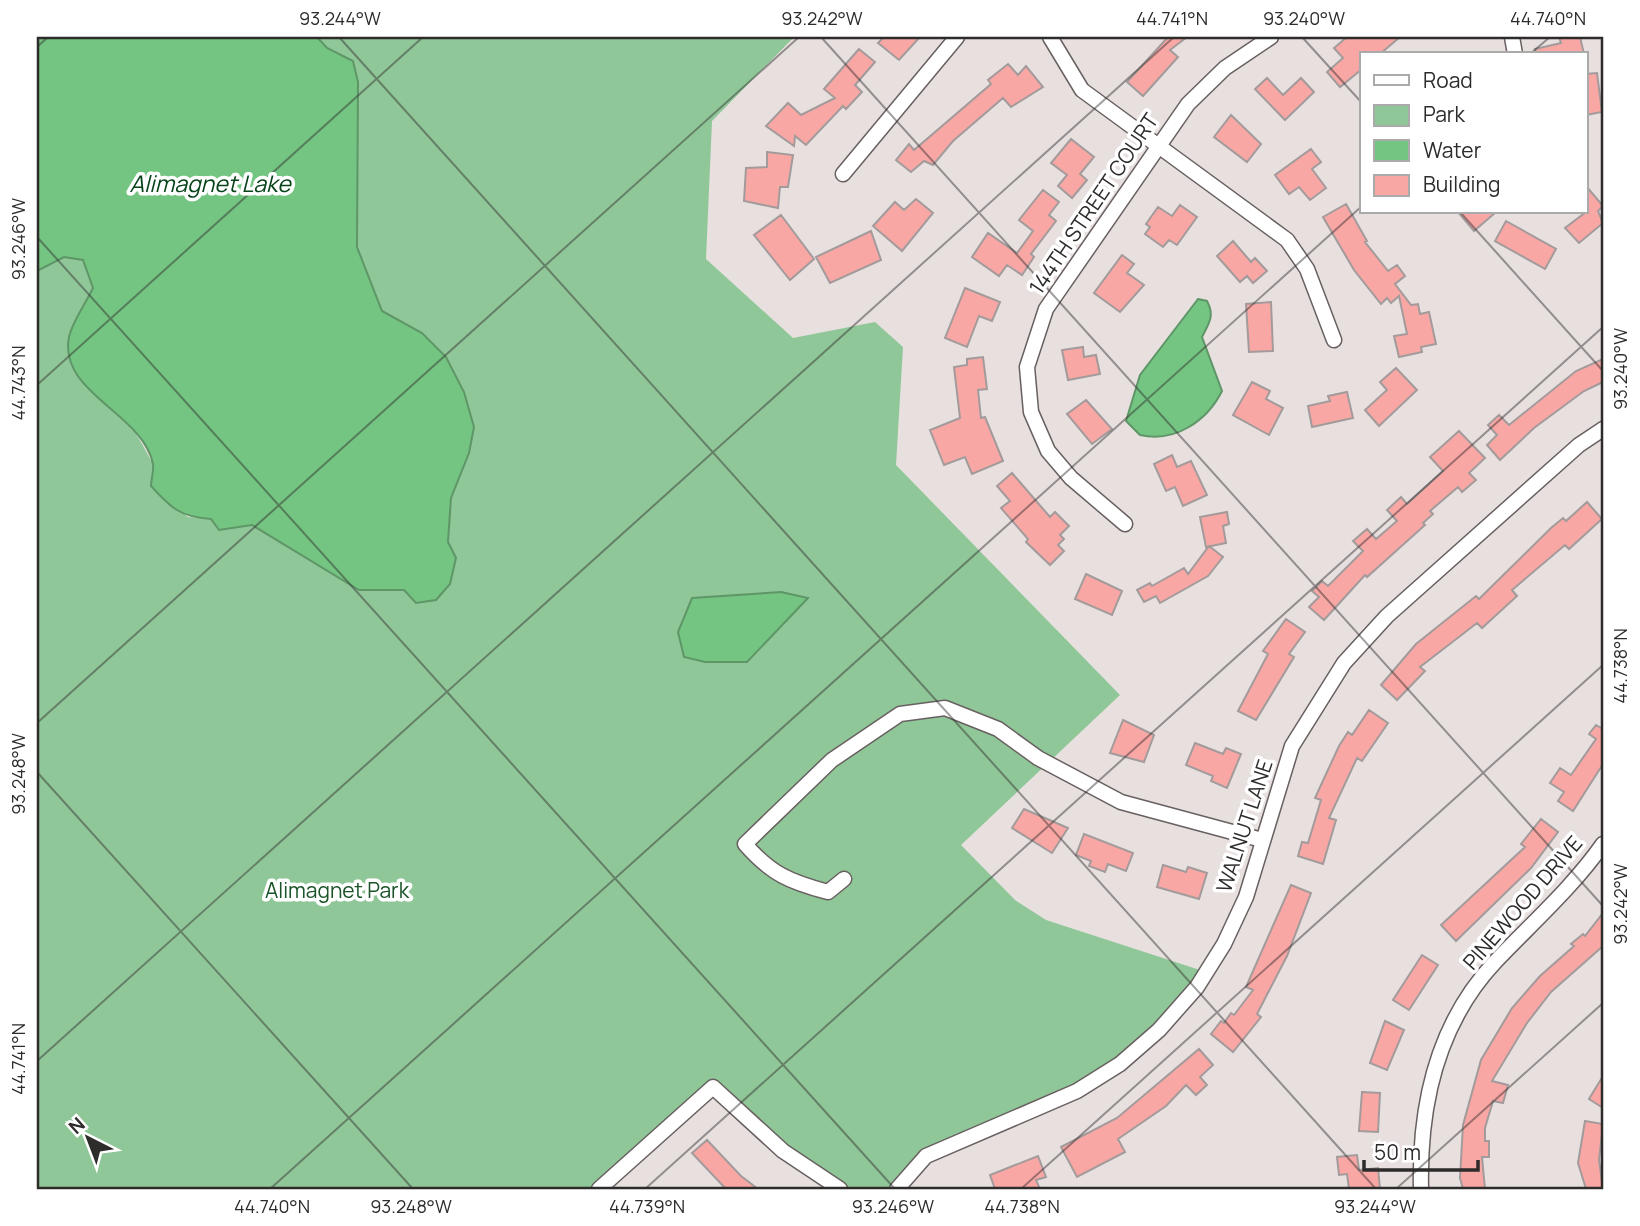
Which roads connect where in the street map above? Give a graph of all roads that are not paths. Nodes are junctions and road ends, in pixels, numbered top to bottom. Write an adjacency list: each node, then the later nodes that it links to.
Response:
1 (957, 37): 5 (street)
2 (1050, 37): 4 (street)
3 (1271, 37): 4 (street, 144TH STREET COURT)
4 (1156, 148): 6 (street); 8 (street, 144TH STREET COURT)
5 (843, 174)
6 (1334, 341)
7 (1603, 429): 9 (street, WALNUT LANE)
8 (1125, 524)
9 (1262, 840): 11 (street); 14 (street, WALNUT LANE)
10 (1603, 844): 15 (street, PINEWOOD DRIVE)
11 (844, 879)
12 (598, 1189): 13 (street)
13 (840, 1189)
14 (897, 1189)
15 (1420, 1189)

